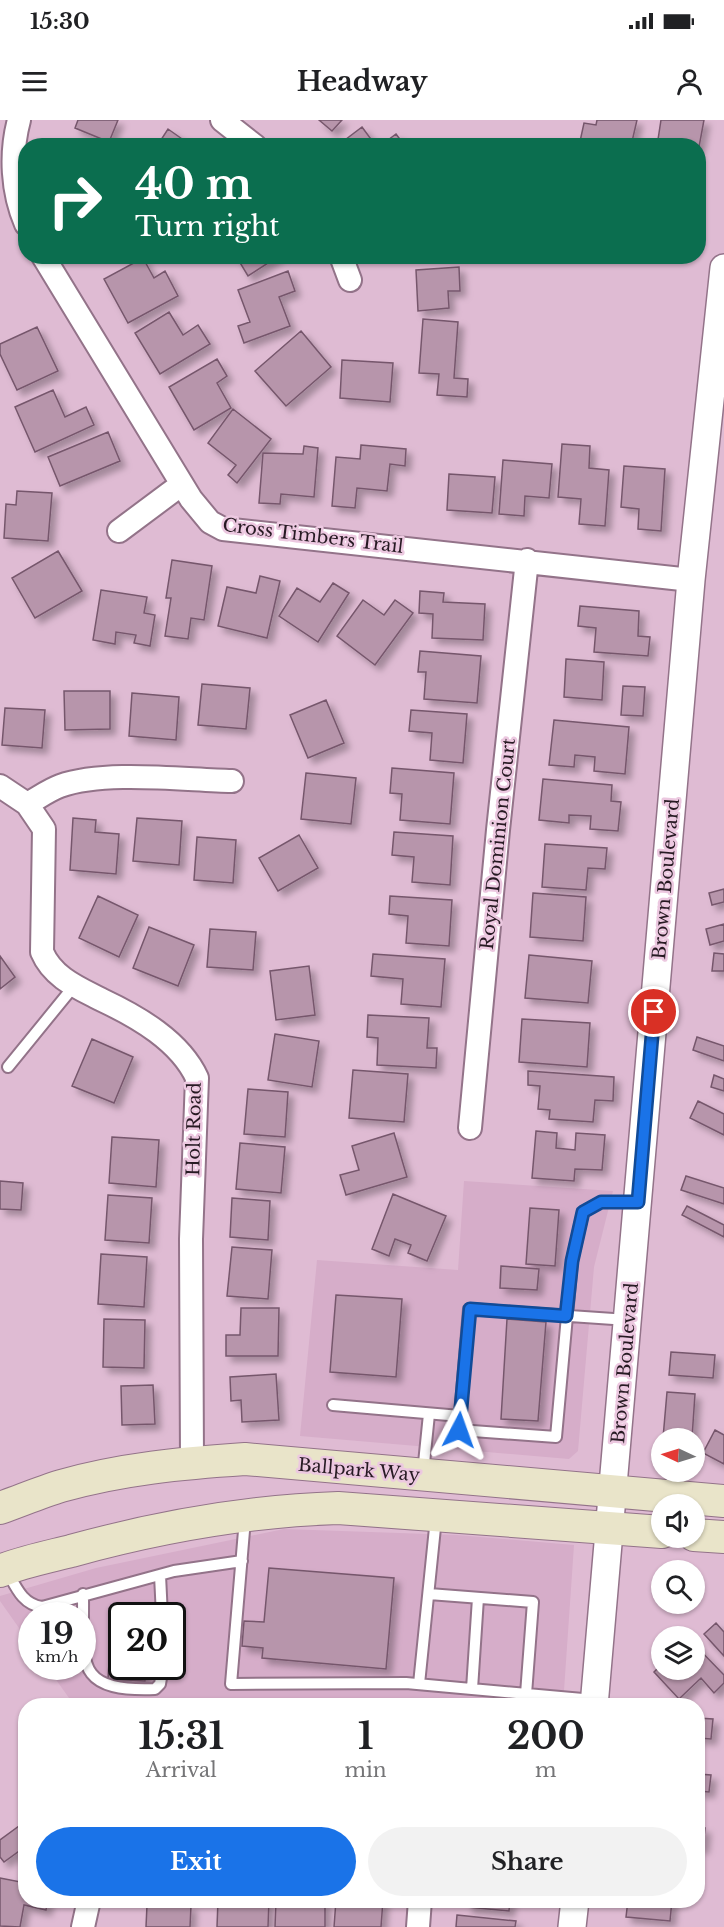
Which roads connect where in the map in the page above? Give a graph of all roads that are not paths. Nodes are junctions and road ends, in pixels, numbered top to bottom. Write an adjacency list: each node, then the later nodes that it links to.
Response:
1 (19, 120): 4 (street)
2 (222, 120): 3 (street)
3 (245, 138)
4 (14, 214)
5 (48, 264): 9 (street, Cross Timbers Trail)
6 (344, 264): 8 (street)
7 (724, 268): 12 (street, Brown Boulevard)
8 (350, 280)
9 (182, 484): 10 (street); 11 (street, Cross Timbers Trail)
10 (119, 531)
11 (528, 560): 12 (street, Cross Timbers Trail); 18 (street, Royal Dominion Court)
12 (691, 580): 19 (street, Brown Boulevard)
13 (232, 781): 15 (street)
14 (0, 786): 15 (street, Holt Road)
15 (27, 804): 16 (street, Holt Road)
16 (74, 986): 17 (lane); 25 (street, Holt Road)
17 (8, 1067)
18 (470, 1128)
19 (638, 1202): 20 (lane); 21 (street, Brown Boulevard)
20 (566, 1316): 21 (lane); 24 (lane); 24 (lane)
21 (628, 1320): 27 (street, Brown Boulevard)
22 (333, 1405): 23 (lane)
23 (429, 1414): 24 (lane); 26 (lane)
24 (460, 1416)
25 (192, 1462): 26 (main road, Ballpark Way); 29 (main road, Ballpark Way)
26 (423, 1476): 27 (main road, Ballpark Way)
27 (614, 1493): 28 (main road, Ballpark Way); 32 (street, Brown Boulevard)
28 (724, 1501)
29 (0, 1508)
30 (245, 1515): 31 (main road); 36 (lane); 37 (main road)
31 (436, 1515): 32 (main road); 40 (lane)
32 (611, 1528): 33 (main road); 48 (street, Brown Boulevard)
33 (651, 1531)
34 (705, 1536): 35 (main road)
35 (724, 1537)
36 (242, 1561): 38 (lane); 44 (lane)
37 (2, 1565): 39 (lane)
38 (160, 1575): 39 (lane); 42 (lane)
39 (83, 1594): 43 (lane)
40 (429, 1594): 41 (lane); 44 (lane)
41 (478, 1598): 45 (lane); 46 (lane)
42 (161, 1602)
43 (161, 1680)
44 (419, 1684): 45 (lane)
45 (472, 1689): 46 (lane)
46 (526, 1694): 47 (lane)
47 (556, 1698)
48 (594, 1698)
49 (419, 1908): 51 (street)
50 (573, 1908): 52 (street)
51 (418, 1927)
52 (572, 1927)

